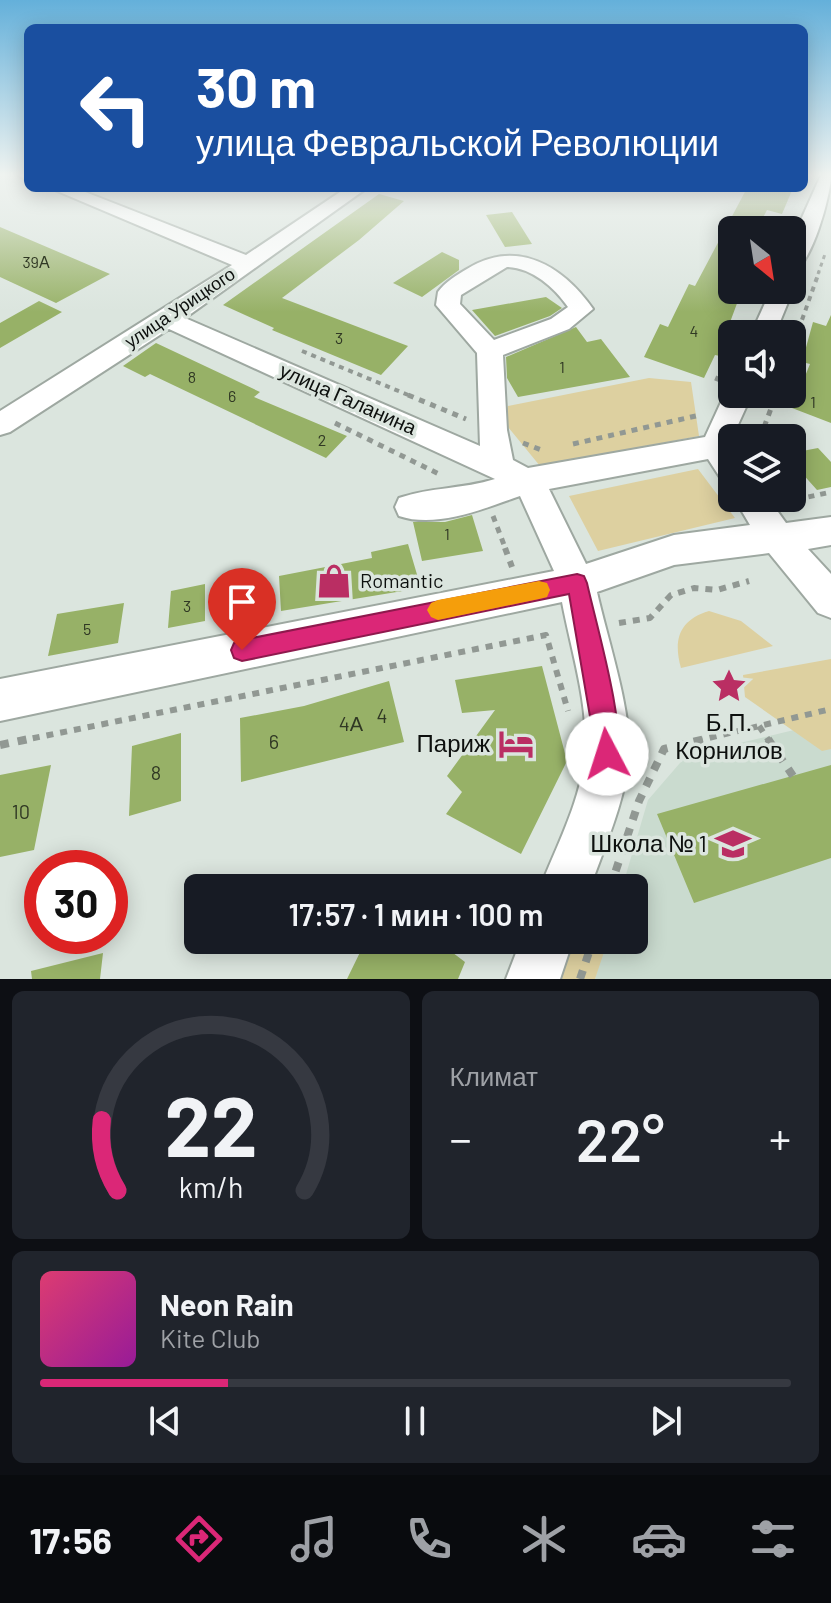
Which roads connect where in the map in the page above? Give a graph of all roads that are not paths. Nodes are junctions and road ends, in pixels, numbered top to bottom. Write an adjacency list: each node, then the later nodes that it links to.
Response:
1 (141, 221): 3 (street)
2 (310, 221): 3 (street, улица Урицкого)
3 (247, 263): 4 (street, улица Урицкого)
4 (167, 319): 6 (street, улица Урицкого); 8 (street, улица Галанина)
5 (490, 351): 5 (street); 8 (street)
6 (0, 425)
7 (718, 459): 8 (street)
8 (514, 473): 9 (street); 13 (street)
9 (411, 507)
10 (760, 512): 12 (street)
11 (831, 531): 12 (street)
12 (779, 540): 13 (street); 14 (street)
13 (577, 583): 15 (street); 16 (street)
14 (831, 601)
15 (0, 700)
16 (570, 874)
17 (542, 954): 18 (street)
18 (533, 979)

